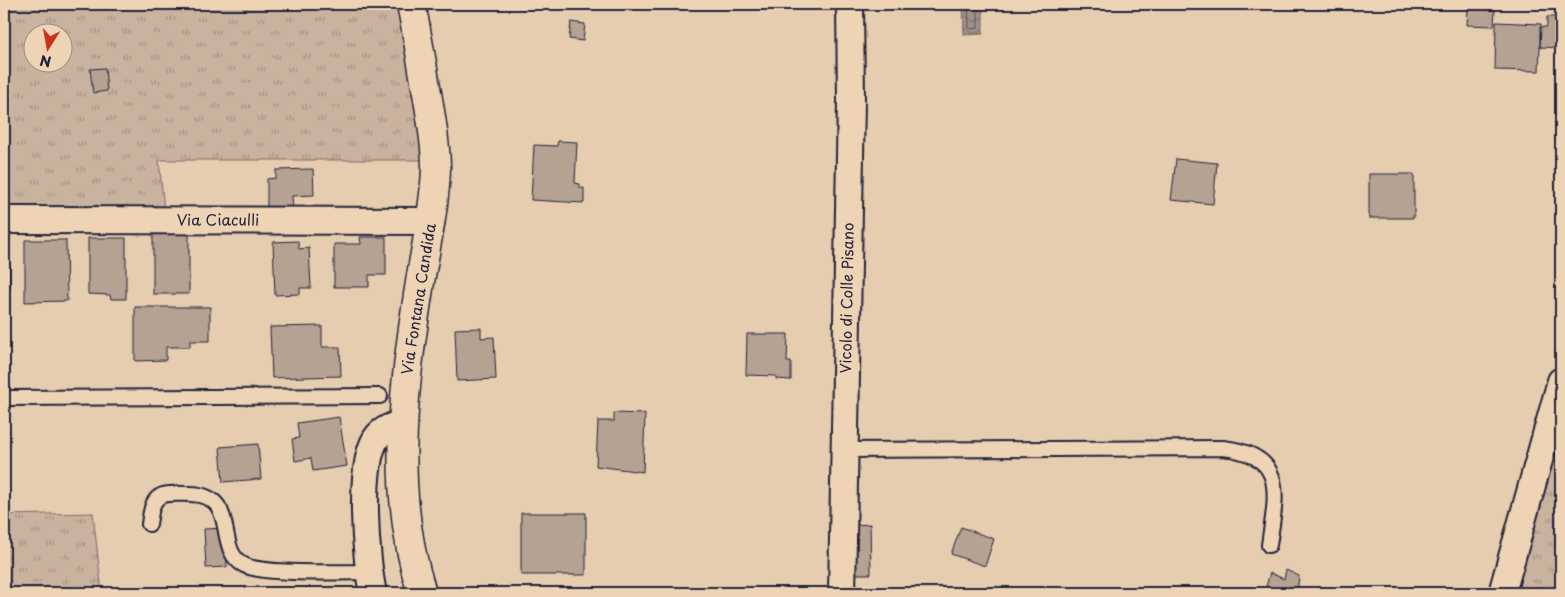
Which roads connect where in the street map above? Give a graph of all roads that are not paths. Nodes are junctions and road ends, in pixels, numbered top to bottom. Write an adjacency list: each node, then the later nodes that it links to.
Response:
1 (411, 4): 4 (main road, Via Fontana Candida)
2 (850, 4): 9 (street, Vicolo di Colle Pisano)
3 (4, 220): 4 (street, Via Ciaculli)
4 (430, 221): 8 (main road, Via Fontana Candida)
5 (1561, 381): 15 (street)
6 (380, 396): 7 (lane)
7 (4, 398)
8 (402, 423): 12 (street); 13 (main road, Via Fontana Candida)
9 (845, 450): 11 (lane); 14 (street, Vicolo di Colle Pisano)
10 (149, 524): 12 (lane)
11 (1270, 546)
12 (371, 583)
13 (422, 593)
14 (842, 593)
15 (1502, 593)

